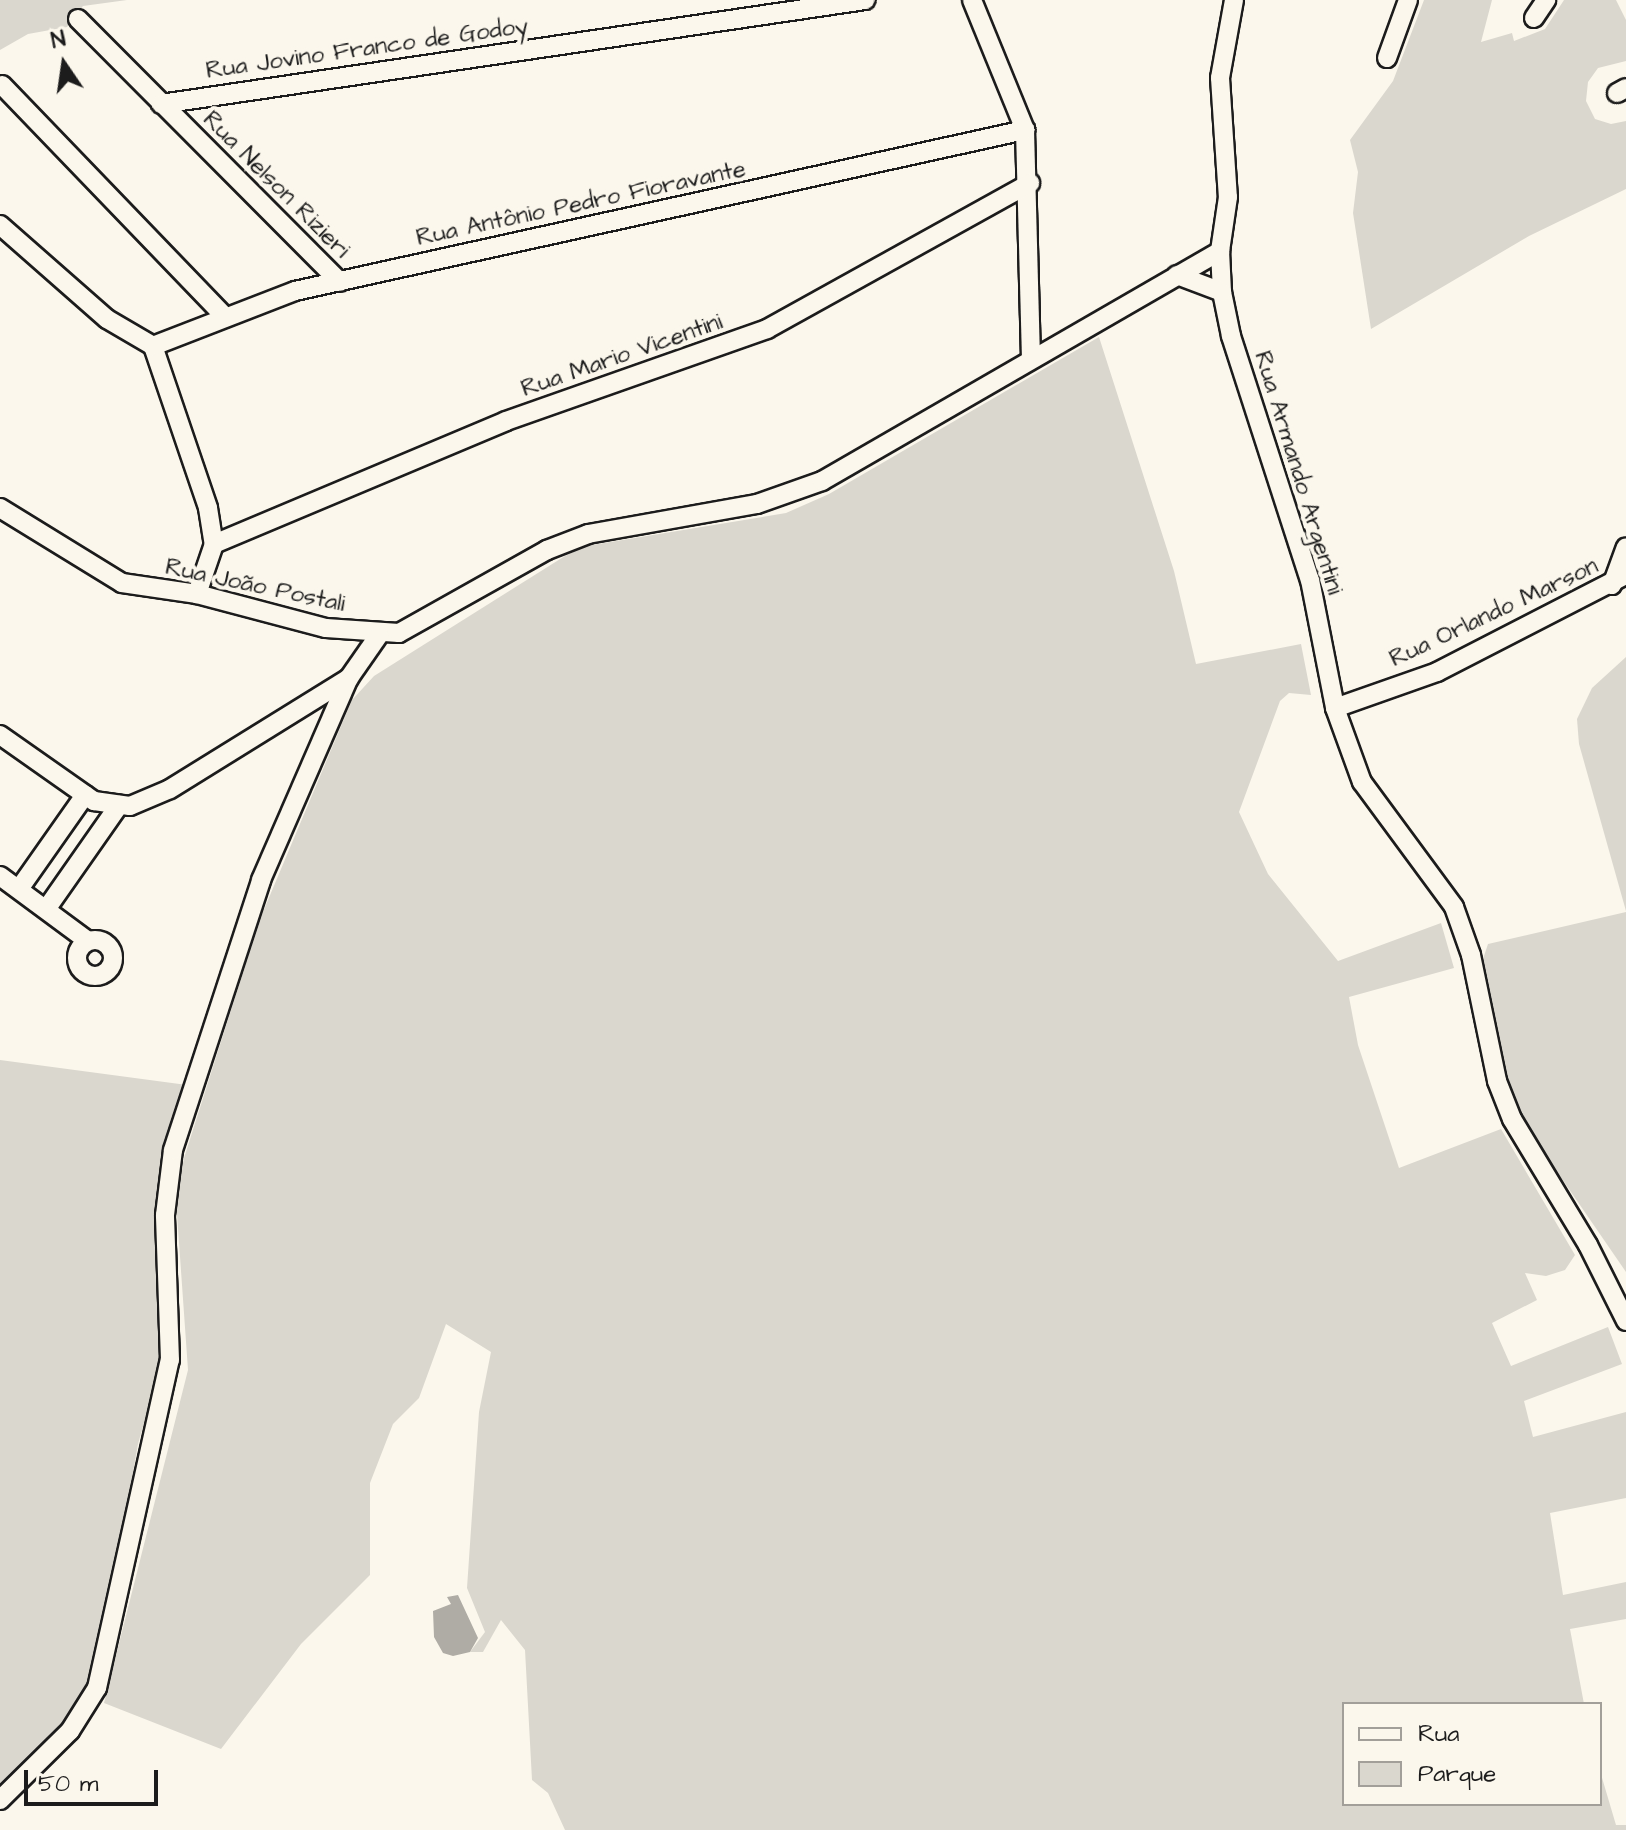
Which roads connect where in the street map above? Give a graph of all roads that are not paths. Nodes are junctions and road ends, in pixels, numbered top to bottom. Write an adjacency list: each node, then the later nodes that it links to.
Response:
1 (865, 0): 10 (street, Rua Jovino Franco de Godoy)
2 (972, 0): 11 (street)
3 (1234, 0): 14 (street, Rua Armando Argentini)
4 (1408, 0): 8 (street)
5 (1546, 0): 6 (street)
6 (1534, 18)
7 (78, 19): 10 (street, Rua Nelson Rizieri)
8 (1387, 58)
9 (2, 85): 18 (street)
10 (161, 104): 16 (street, Rua Nelson Rizieri)
11 (1025, 130): 12 (street); 16 (street, Rua Antônio Pedro Fioravante)
12 (1030, 183): 20 (street); 22 (street, Rua Mario Vicentini)
13 (0, 225): 19 (street)
14 (1220, 251): 15 (street); 17 (street, Rua Armando Argentini)
15 (1177, 275): 17 (street); 20 (street)
16 (340, 282): 18 (street, Rua Antônio Pedro Fioravante)
17 (1222, 292): 28 (street, Rua Armando Argentini)
18 (225, 317): 19 (street, Rua Antônio Pedro Fioravante)
19 (153, 346): 22 (street)
20 (1031, 357): 26 (street)
21 (0, 508): 25 (street, Rua João Postali)
22 (214, 544): 25 (street)
23 (1626, 547): 24 (street)
24 (1619, 580): 28 (street, Rua Orlando Marson)
25 (197, 594): 26 (street, Rua João Postali)
26 (379, 635): 27 (street)
27 (349, 678): 31 (street); 36 (street)
28 (1335, 708): 35 (street, Rua Armando Argentini)
29 (0, 735): 30 (street)
30 (85, 795): 31 (street); 32 (street)
31 (119, 805): 33 (street)
32 (7, 882): 33 (street)
33 (47, 908): 34 (street)
34 (88, 941)
35 (1626, 1321)
36 (0, 1800)

